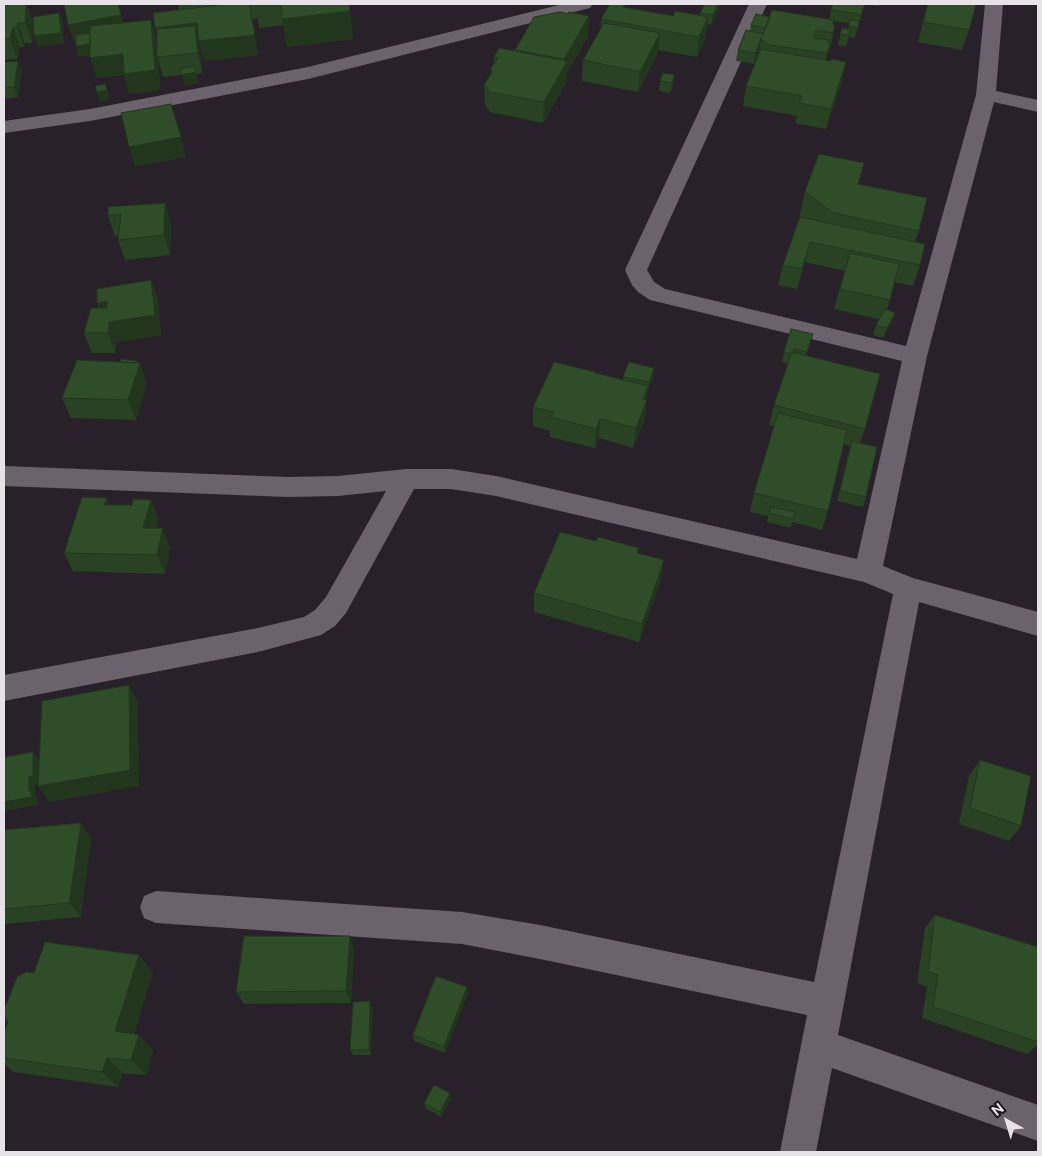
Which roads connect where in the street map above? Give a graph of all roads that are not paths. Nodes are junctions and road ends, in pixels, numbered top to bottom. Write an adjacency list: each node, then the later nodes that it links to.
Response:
1 (584, 4): 6 (street)
2 (758, 4): 7 (street)
3 (994, 4): 4 (street)
4 (986, 95): 5 (street); 7 (street)
5 (1038, 106)
6 (4, 127)
7 (915, 356): 10 (street)
8 (4, 476): 9 (street)
9 (406, 479): 10 (street); 13 (street)
10 (868, 572): 11 (street)
11 (908, 588): 12 (street); 15 (street)
12 (1038, 624)
13 (4, 688)
14 (156, 907): 15 (street)
15 (827, 1002): 16 (street)
16 (818, 1045): 17 (street); 18 (street)
17 (1038, 1123)
18 (798, 1152)

